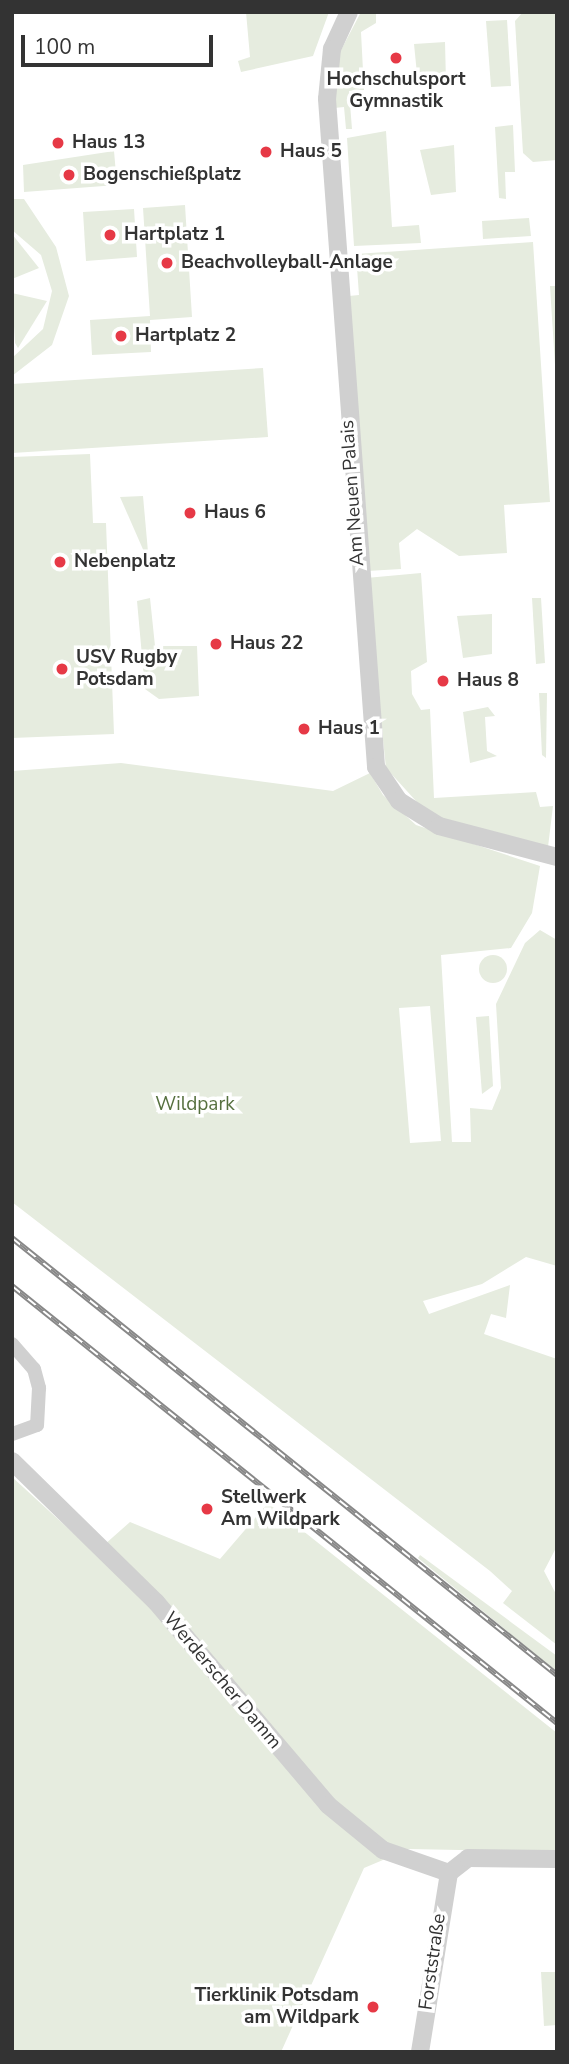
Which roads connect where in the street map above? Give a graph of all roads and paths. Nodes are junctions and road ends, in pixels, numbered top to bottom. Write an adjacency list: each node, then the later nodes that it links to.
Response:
1 (349, 12): 2 (street, Am Neuen Palais)
2 (557, 857)
3 (12, 1344): 4 (street)
4 (12, 1434)
5 (12, 1461): 7 (street, Werderscher Damm)
6 (557, 1859): 7 (street)
7 (449, 1873): 8 (street, Forststraße)
8 (420, 2052)

